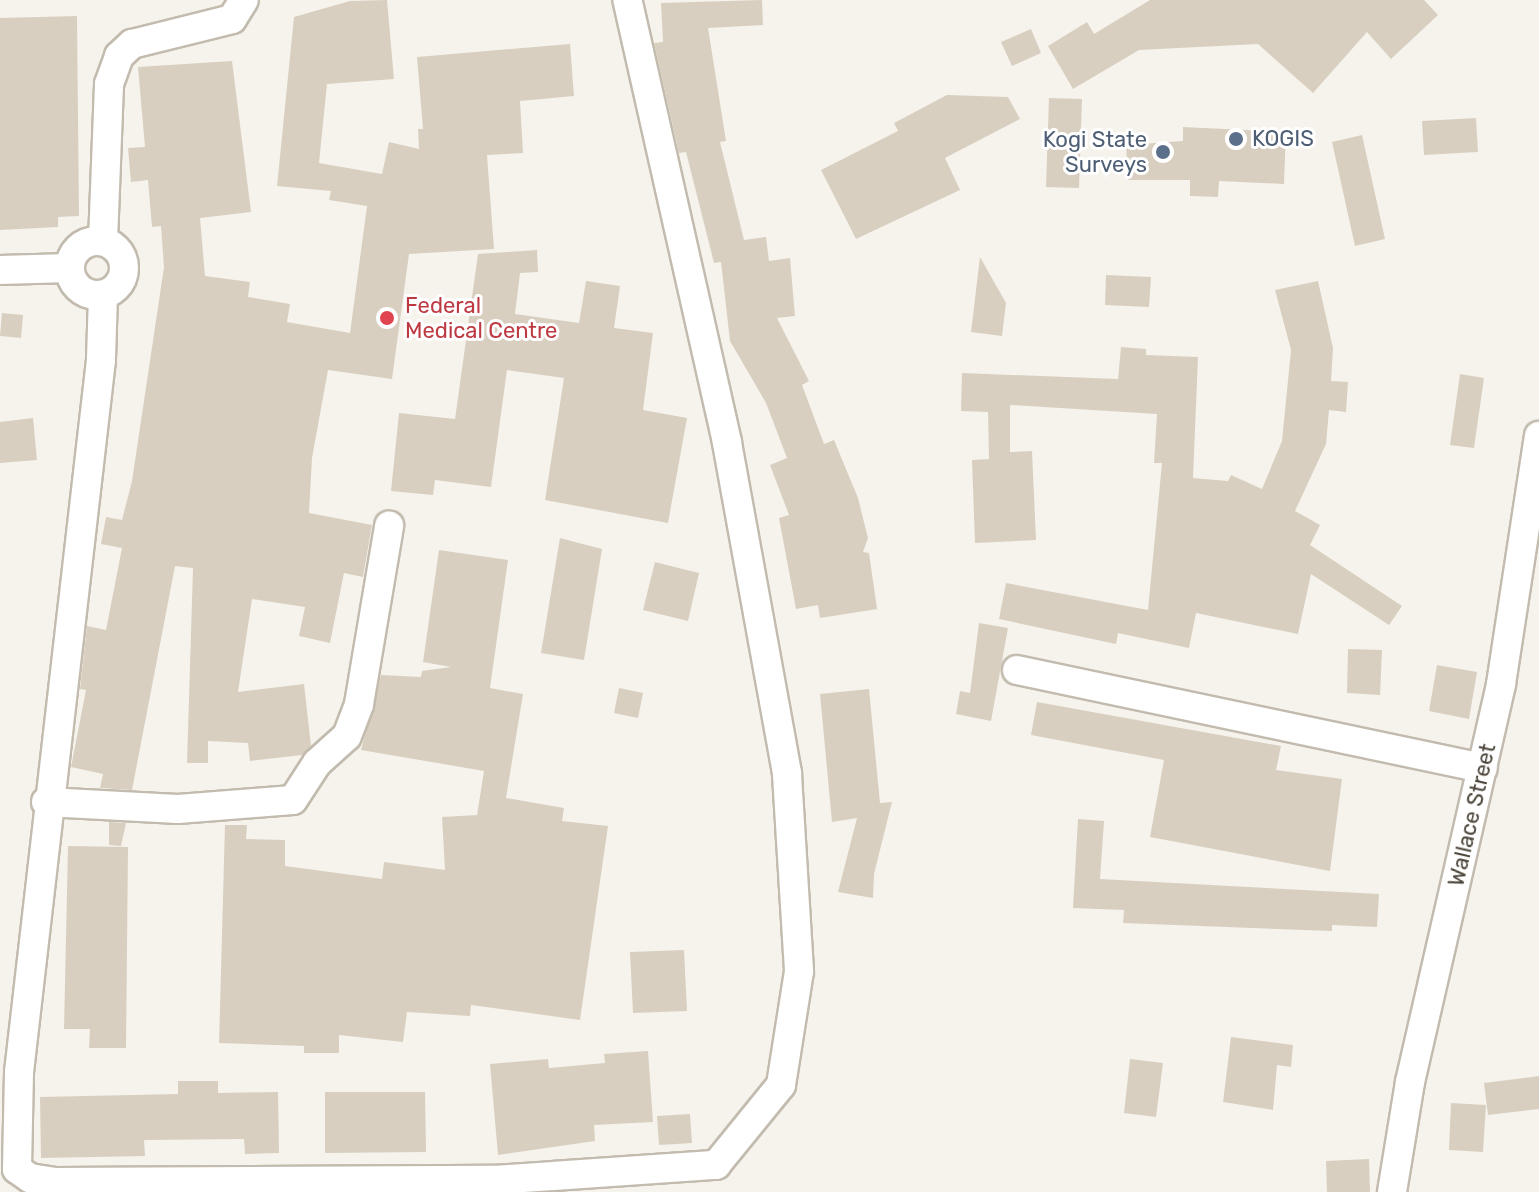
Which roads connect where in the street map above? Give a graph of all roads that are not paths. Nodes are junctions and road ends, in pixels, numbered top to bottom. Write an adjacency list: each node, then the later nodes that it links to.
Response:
1 (244, 0): 3 (street)
2 (627, 0): 11 (street)
3 (103, 241): 4 (street); 6 (street)
4 (70, 268): 5 (street); 6 (street)
5 (0, 270)
6 (103, 295): 11 (street)
7 (1539, 436): 10 (street, Wallace Street)
8 (389, 526): 11 (street)
9 (1017, 670): 10 (street)
10 (1483, 768): 12 (street, Wallace Street)
11 (46, 802)
12 (1392, 1192)

